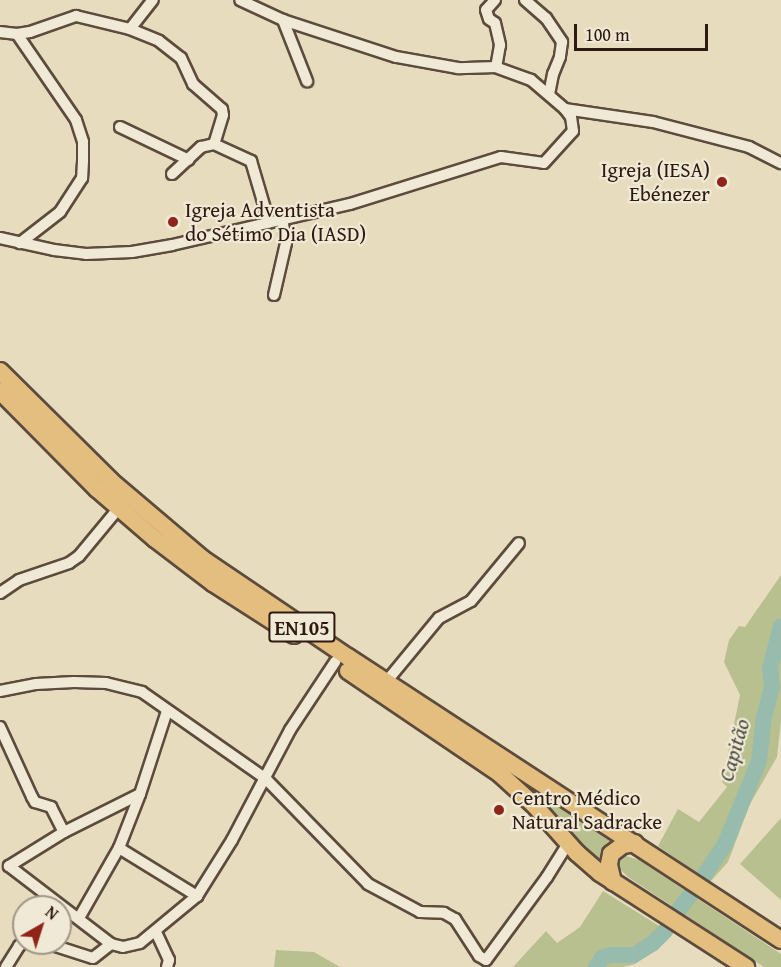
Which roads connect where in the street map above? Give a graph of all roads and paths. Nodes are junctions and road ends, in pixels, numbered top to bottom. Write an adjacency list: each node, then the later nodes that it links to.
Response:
1 (163, 0): 5 (street)
2 (495, 0): 10 (street)
3 (525, 0): 12 (street)
4 (244, 1): 6 (street)
5 (152, 2): 7 (street)
6 (284, 20): 10 (street); 11 (street)
7 (130, 29): 9 (street); 15 (street)
8 (0, 32): 9 (street)
9 (17, 34): 22 (street)
10 (496, 68): 12 (street)
11 (307, 81)
12 (549, 94): 13 (street)
13 (565, 109): 17 (street); 19 (street)
14 (120, 127): 16 (street)
15 (214, 144): 16 (street); 20 (street)
16 (189, 160): 18 (street)
17 (781, 163)
18 (172, 174)
19 (282, 219): 20 (street); 23 (street)
20 (268, 222): 22 (street)
21 (0, 237): 22 (street)
22 (20, 243)
23 (274, 295)
24 (0, 371): 30 (main road, EN105)
25 (0, 391): 26 (main road, EN105)
26 (118, 508): 28 (street); 29 (main road, EN105)
27 (519, 543): 30 (street)
28 (0, 593)
29 (335, 662): 34 (street); 37 (main road, EN105)
30 (386, 682): 38 (main road, EN105)
31 (0, 691): 32 (street)
32 (167, 711): 34 (street); 35 (street)
33 (0, 727): 36 (street)
34 (265, 778): 37 (street); 42 (street)
35 (141, 794): 36 (street); 39 (street)
36 (64, 832): 40 (street)
37 (568, 843): 41 (main road, EN105)
38 (635, 843): 41 (main road); 45 (main road, EN105)
39 (119, 848): 42 (street); 43 (street)
40 (3, 867): 43 (street)
41 (613, 882): 51 (main road, EN105)
42 (197, 896): 44 (street)
43 (79, 918): 46 (street)
44 (156, 932): 46 (street); 50 (street)
45 (781, 940)
46 (111, 944): 48 (street)
47 (72, 951): 48 (street)
48 (93, 958): 49 (street)
49 (83, 967)
50 (167, 967)
51 (746, 967)

